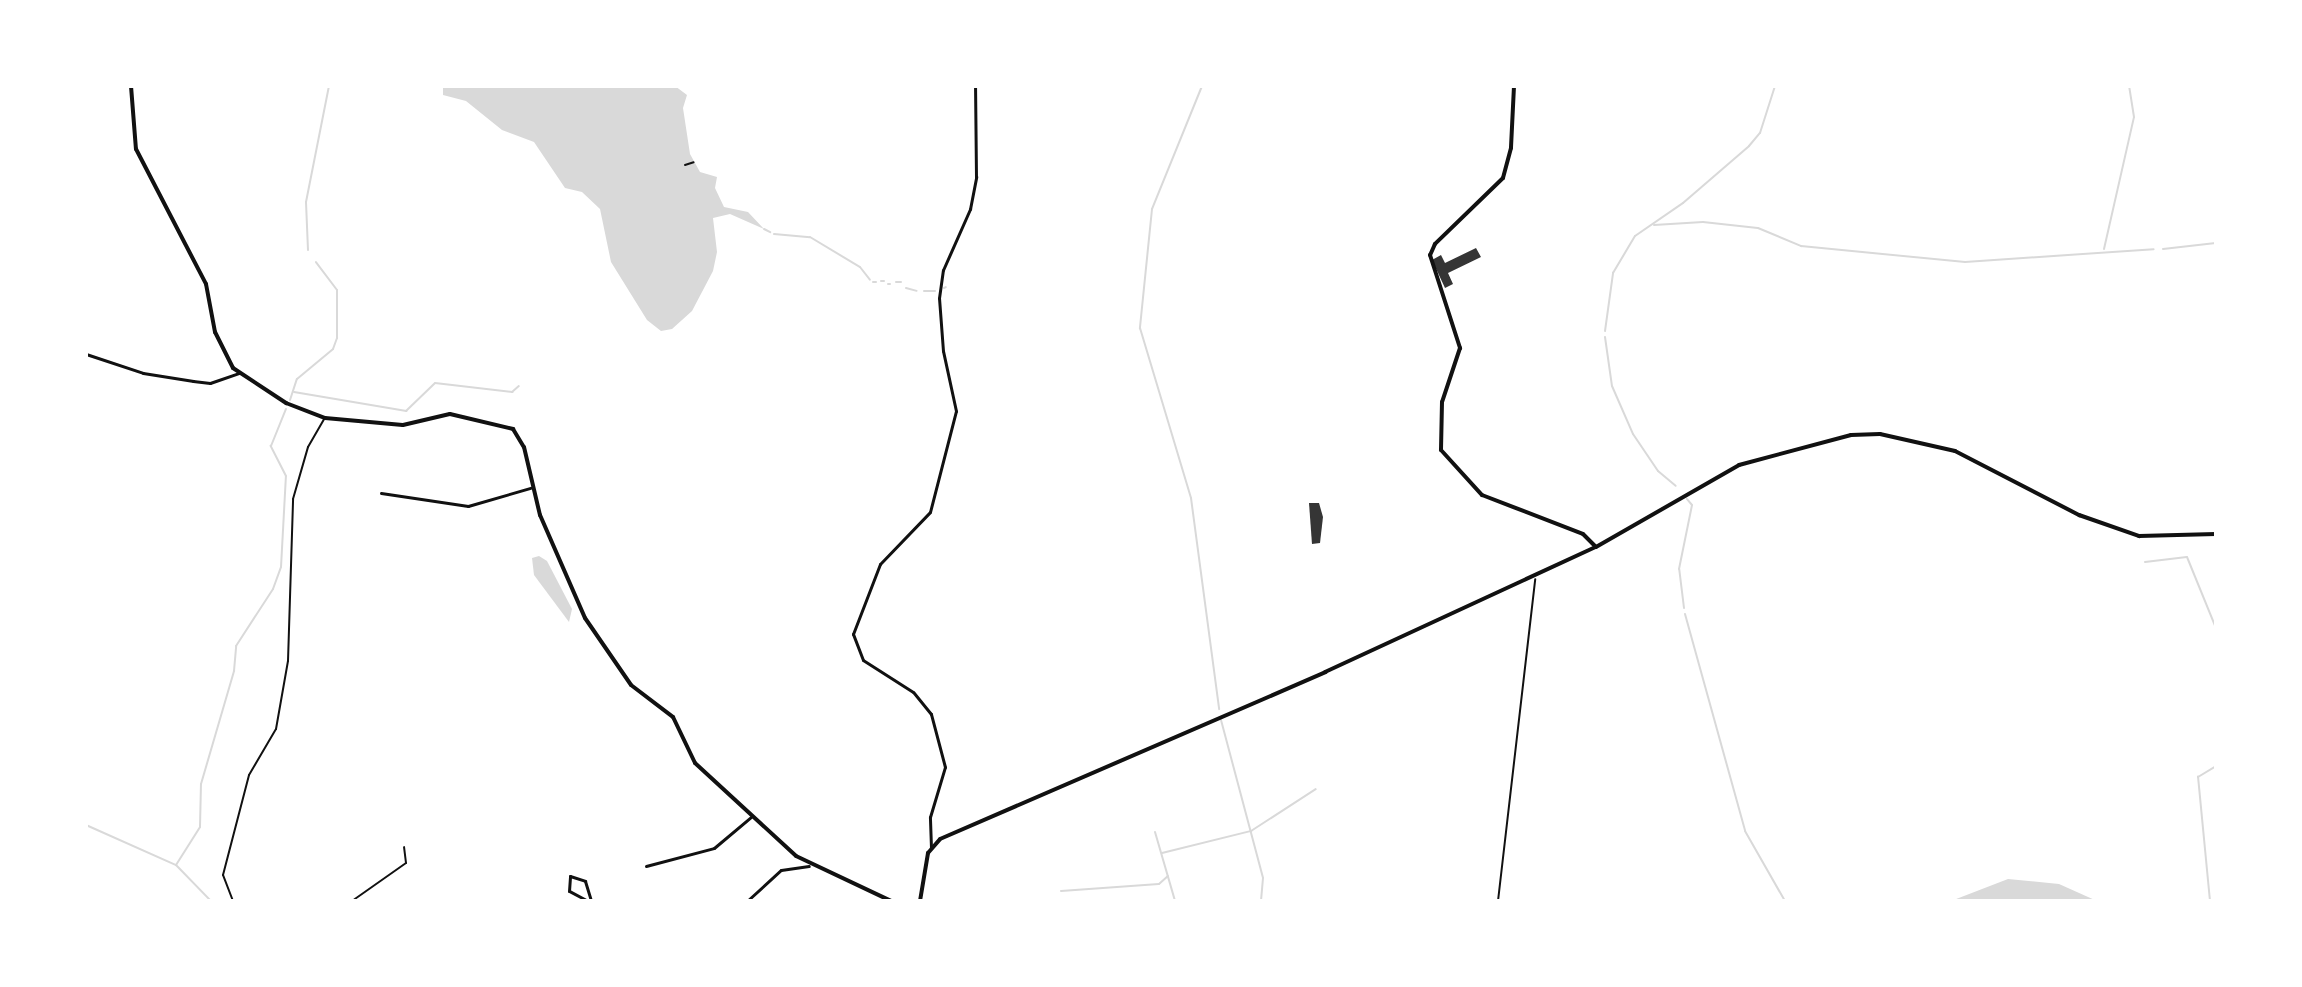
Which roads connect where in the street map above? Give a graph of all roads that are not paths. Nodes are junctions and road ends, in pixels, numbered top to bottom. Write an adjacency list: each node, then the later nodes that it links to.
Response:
1 (131, 86): 5 (street)
2 (975, 86): 14 (street)
3 (1514, 86): 10 (street)
4 (86, 354): 5 (street)
5 (239, 373): 6 (street)
6 (325, 418): 7 (street); 17 (lane)
7 (530, 488): 8 (street); 12 (street)
8 (381, 493)
9 (2216, 534): 10 (street)
10 (1596, 547): 11 (street)
11 (1534, 577): 14 (street); 23 (lane)
12 (751, 817): 15 (street); 16 (street)
13 (404, 847): 18 (lane)
14 (931, 848): 22 (street)
15 (646, 866)
16 (809, 866): 20 (street); 21 (street)
17 (233, 901)
18 (352, 901)
19 (590, 901): 19 (street)
20 (747, 901)
21 (891, 901)
22 (920, 901)
23 (1498, 901)

